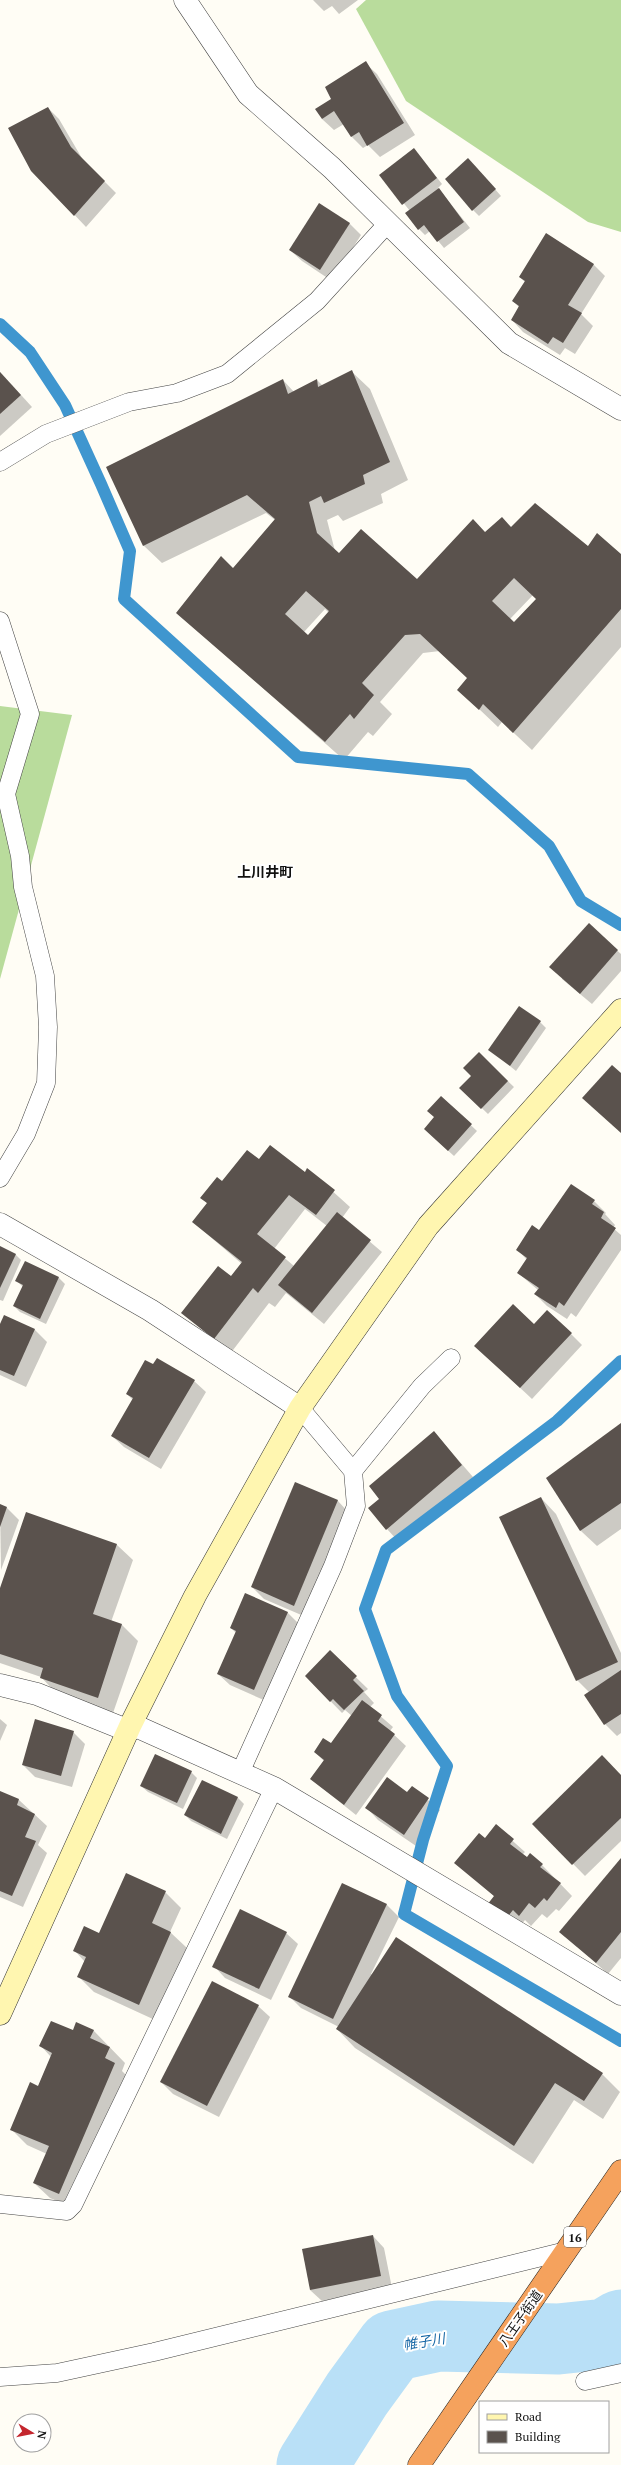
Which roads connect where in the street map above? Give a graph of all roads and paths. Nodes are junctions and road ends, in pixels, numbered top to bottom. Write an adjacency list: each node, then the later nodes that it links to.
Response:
1 (185, 0): 2 (street)
2 (388, 223): 3 (street); 4 (lane)
3 (621, 409)
4 (0, 462)
5 (0, 621): 7 (lane)
6 (621, 1010): 10 (street)
7 (0, 1178)
8 (0, 1224): 10 (street)
9 (451, 1358): 11 (lane)
10 (300, 1408): 11 (lane); 13 (street)
11 (353, 1471): 14 (lane)
12 (0, 1685): 13 (street)
13 (130, 1728): 14 (street); 17 (street)
14 (240, 1773): 15 (street)
15 (274, 1788): 16 (street); 19 (lane)
16 (621, 1994)
17 (0, 2014)
18 (621, 2171): 20 (highway, 八王子街道 / 16)
19 (0, 2204)
20 (566, 2251): 22 (lane); 24 (highway, 八王子街道 / 16)
21 (621, 2374): 23 (lane)
22 (0, 2377)
23 (586, 2381)
24 (418, 2465)

